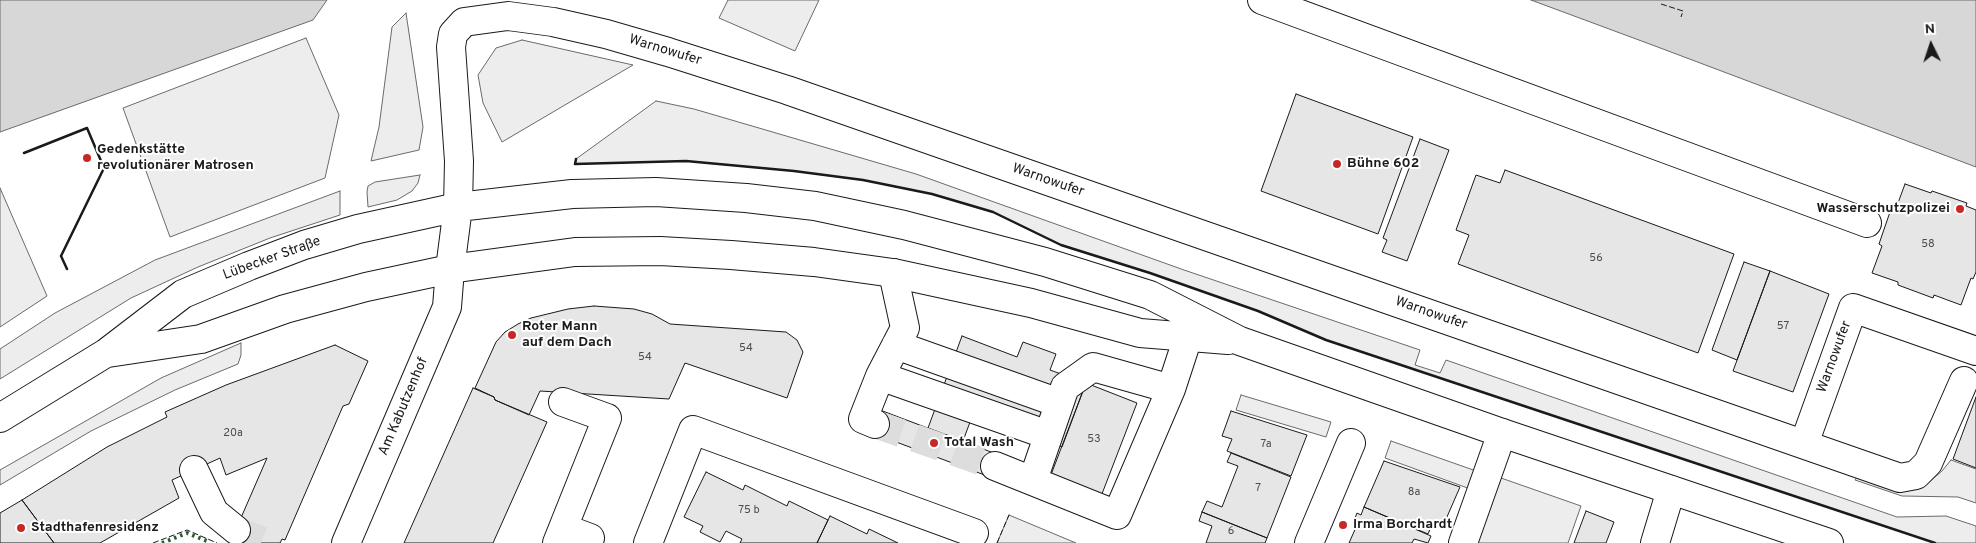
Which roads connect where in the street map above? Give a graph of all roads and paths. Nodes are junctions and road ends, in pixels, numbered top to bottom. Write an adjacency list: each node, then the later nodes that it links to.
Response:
1 (1262, 0): 4 (main road)
2 (510, 8): 3 (main road, Warnowufer); 20 (main road, Warnowufer)
3 (458, 207): 5 (main road, Warnowufer); 8 (main road); 11 (main road, Lübecker Straße)
4 (1867, 223)
5 (450, 269): 6 (main road); 11 (main road, Lübecker Straße); 28 (main road, Am Kabutzenhof)
6 (893, 273): 7 (main road); 10 (main road)
7 (1188, 337): 8 (main road); 13 (main road)
8 (1240, 341): 18 (main road)
9 (1975, 349): 20 (main road, Warnowufer)
10 (892, 353): 15 (main road); 15 (main road); 17 (main road)
11 (106, 354): 16 (main road, Lübecker Straße)
12 (1964, 381): 20 (main road, Warnowufer)
13 (1171, 389): 15 (main road); 23 (main road)
14 (564, 402): 27 (main road)
15 (1056, 411): 23 (main road)
16 (0, 418)
17 (875, 424)
18 (1502, 433): 24 (main road); 32 (main road)
19 (1351, 443): 31 (main road)
20 (1804, 444)
21 (995, 466): 23 (main road)
22 (194, 470): 25 (main road)
23 (1033, 480)
24 (1671, 490): 33 (main road); 34 (main road)
25 (236, 530)
26 (974, 533): 30 (main road)
27 (560, 535): 29 (main road)
28 (346, 543)
29 (588, 543)
30 (648, 543)
31 (1309, 543)
32 (1463, 543)
33 (1655, 543)
34 (1829, 543)

